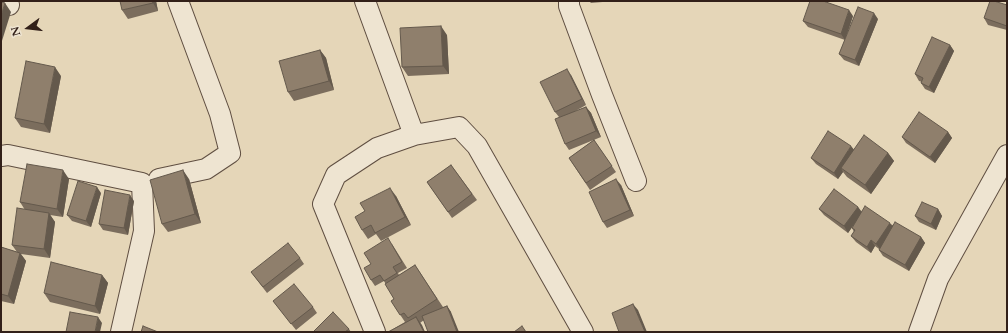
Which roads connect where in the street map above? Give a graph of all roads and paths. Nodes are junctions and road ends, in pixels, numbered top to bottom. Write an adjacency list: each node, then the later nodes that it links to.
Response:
1 (178, 1): 8 (street)
2 (365, 1): 4 (street)
3 (569, 1): 7 (street)
4 (414, 135): 10 (street); 11 (street)
5 (1007, 155): 12 (street)
6 (1, 156): 8 (street)
7 (636, 180)
8 (142, 183): 9 (street)
9 (121, 332)
10 (375, 332)
11 (583, 332)
12 (919, 332)

